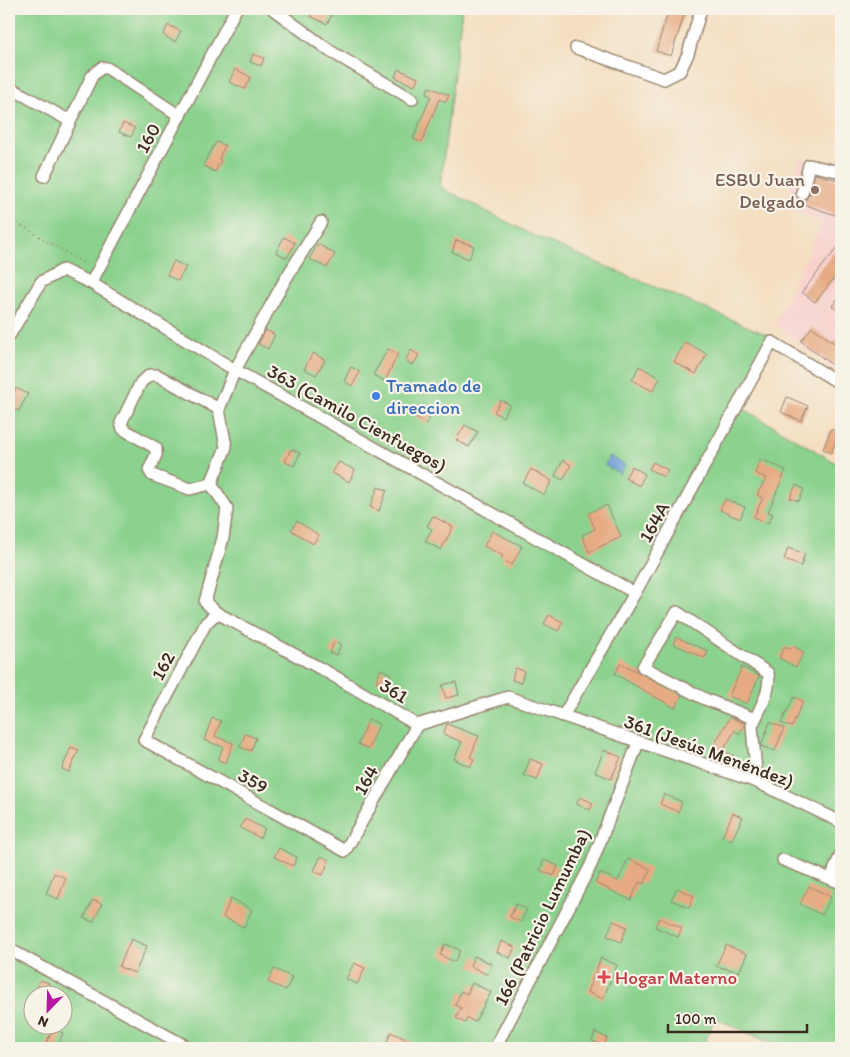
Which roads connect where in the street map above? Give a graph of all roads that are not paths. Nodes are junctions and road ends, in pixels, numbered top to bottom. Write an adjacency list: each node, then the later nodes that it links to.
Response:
1 (236, 9): 7 (street, 160)
2 (273, 9): 6 (street)
3 (701, 9): 4 (street)
4 (576, 48)
5 (9, 87): 8 (street)
6 (412, 99)
7 (180, 116): 8 (street); 13 (street, 160)
8 (70, 121): 10 (street)
9 (841, 172): 11 (street)
10 (44, 176)
11 (802, 193)
12 (321, 222): 15 (street)
13 (91, 283): 14 (street, 363 (Camilo Cienfuegos)); 15 (street, 363 (Camilo Cienfuegos))
14 (9, 336)
15 (235, 370): 17 (street); 19 (street, 363 (Camilo Cienfuegos))
16 (841, 384): 19 (street, 164A)
17 (220, 409): 18 (street); 18 (street)
18 (211, 484): 20 (street)
19 (635, 593): 21 (street, 164A)
20 (217, 613): 23 (street, 361); 24 (street, 162)
21 (564, 716): 23 (street, 361); 25 (street, 361 (Jesús Menéndez))
22 (755, 719): 22 (street); 26 (street)
23 (417, 725): 28 (street, 164)
24 (144, 740): 28 (street, 359)
25 (638, 743): 26 (street, 361 (Jesús Menéndez)); 34 (street, 166 (Patricio Lumumba))
26 (757, 782): 27 (street, 361 (Jesús Menéndez))
27 (841, 822)
28 (345, 851)
29 (841, 854): 31 (street)
30 (783, 860): 31 (street)
31 (836, 880)
32 (9, 949): 33 (street)
33 (189, 1048)
34 (496, 1048)

